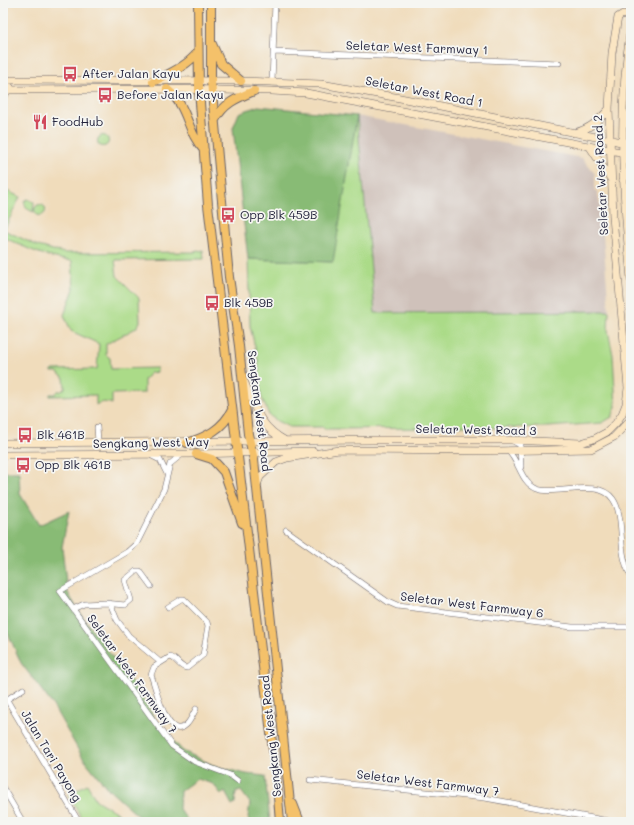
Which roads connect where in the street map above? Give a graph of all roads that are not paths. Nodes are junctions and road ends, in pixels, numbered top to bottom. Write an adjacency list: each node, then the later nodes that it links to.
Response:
1 (198, 3): 7 (main road, Sengkang West Road)
2 (211, 3): 6 (main road, Sengkang West Road)
3 (275, 3): 8 (street)
4 (631, 16): 25 (main road, Seletar West Road 2)
5 (631, 27): 24 (main road, Seletar West Road 2)
6 (211, 40): 13 (main road, Sengkang West Road); 14 (main road)
7 (198, 52): 16 (main road); 18 (main road, Sengkang West Road)
8 (274, 52): 9 (street, Seletar West Farmway 1); 10 (street)
9 (559, 63)
10 (272, 74): 15 (street); 17 (street)
11 (3, 80): 12 (main road)
12 (14, 80): 16 (main road); 20 (main road)
13 (211, 81): 14 (main road, Seletar West Road 1); 18 (main road, Seletar West Road 1); 21 (main road, Sengkang West Road)
14 (241, 81): 15 (main road, Seletar West Road 1)
15 (254, 81): 17 (main road, Seletar West Road 1)
16 (153, 82): 18 (main road)
17 (272, 82): 28 (main road, Seletar West Road 1)
18 (199, 85): 19 (main road); 21 (main road, Seletar West Road 1); 33 (main road, Sengkang West Road)
19 (167, 89): 20 (main road); 33 (main road)
20 (6, 90): 23 (main road)
21 (212, 90): 22 (main road, Seletar West Road 1); 26 (main road, Sengkang West Road)
22 (254, 91): 26 (main road); 32 (main road, Seletar West Road 1)
23 (3, 97)
24 (622, 108): 27 (main road); 30 (main road, Seletar West Road 2)
25 (609, 109): 28 (main road); 29 (main road, Seletar West Road 2)
26 (214, 121): 42 (main road, Sengkang West Road)
27 (631, 129)
28 (572, 133): 29 (main road, Seletar West Road 1)
29 (610, 141): 30 (main road, Seletar West Road 1); 34 (main road, Seletar West Road 2)
30 (622, 142): 31 (main road, Seletar West Road 1); 35 (main road, Seletar West Road 2)
31 (631, 144)
32 (590, 147): 34 (main road, Seletar West Road 1); 39 (main road)
33 (204, 150): 43 (main road, Sengkang West Road)
34 (611, 151): 35 (main road, Seletar West Road 1); 39 (main road, Seletar West Road 2)
35 (622, 153): 36 (main road, Seletar West Road 1); 38 (main road, Seletar West Road 2)
36 (631, 154)
37 (631, 170): 38 (main road)
38 (623, 180): 40 (main road, Seletar West Road 2)
39 (612, 181): 41 (main road, Seletar West Road 2)
40 (631, 280)
41 (624, 347): 46 (main road, Seletar West Road 3)
42 (243, 379): 47 (main road); 50 (main road, Sengkang West Road)
43 (232, 410): 49 (main road, Sengkang West Road); 52 (main road)
44 (631, 419): 55 (main road, Seletar West Road 3)
45 (97, 427): 48 (street)
46 (510, 440): 47 (main road, Seletar West Road 3); 55 (street)
47 (286, 441): 50 (main road, Seletar West Road 3)
48 (98, 442): 51 (main road, Sengkang West Way); 52 (main road, Sengkang West Way)
49 (236, 442): 50 (main road, Sengkang West Way); 52 (main road, Sengkang West Way); 56 (main road, Sengkang West Road)
50 (250, 442): 57 (main road, Sengkang West Road)
51 (3, 443)
52 (187, 443)
53 (339, 450): 54 (main road, Seletar West Road 3); 57 (main road, Seletar West Road 3); 64 (main road, Seletar West Road 3)
54 (508, 451): 55 (main road, Seletar West Road 3); 62 (street)
55 (520, 451): 62 (street)
56 (238, 452): 57 (main road, Sengkang West Way); 60 (main road, Sengkang West Way); 66 (main road, Sengkang West Road)
57 (252, 452): 64 (main road, Sengkang West Road)
58 (146, 454): 59 (main road, Sengkang West Way); 61 (main road, Sengkang West Way); 63 (street)
59 (183, 454): 60 (main road, Sengkang West Way); 63 (street)
60 (196, 454): 66 (main road)
61 (3, 455)
62 (521, 470): 67 (street)
63 (167, 474): 71 (street, Seletar West Farmway 7)
64 (257, 485): 80 (main road, Sengkang West Road)
65 (286, 530): 72 (street, Seletar West Farmway 6)
66 (248, 547): 83 (main road, Sengkang West Road)
67 (631, 576)
68 (151, 586): 69 (street)
69 (110, 604): 71 (street); 73 (street)
70 (168, 607): 73 (street)
71 (73, 610): 78 (street, Seletar West Farmway 7)
72 (631, 627)
73 (160, 662): 76 (street)
74 (23, 689): 75 (street)
75 (5, 701): 82 (street, Jalan Tari Payong)
76 (196, 709)
77 (310, 780): 86 (street, Seletar West Farmway 7)
78 (238, 781)
79 (3, 788): 81 (street)
80 (290, 796): 84 (main road, Sengkang West Road); 85 (main road)
81 (23, 822)
82 (79, 822)
83 (280, 822)
84 (292, 822)
85 (300, 822)
86 (614, 822)

